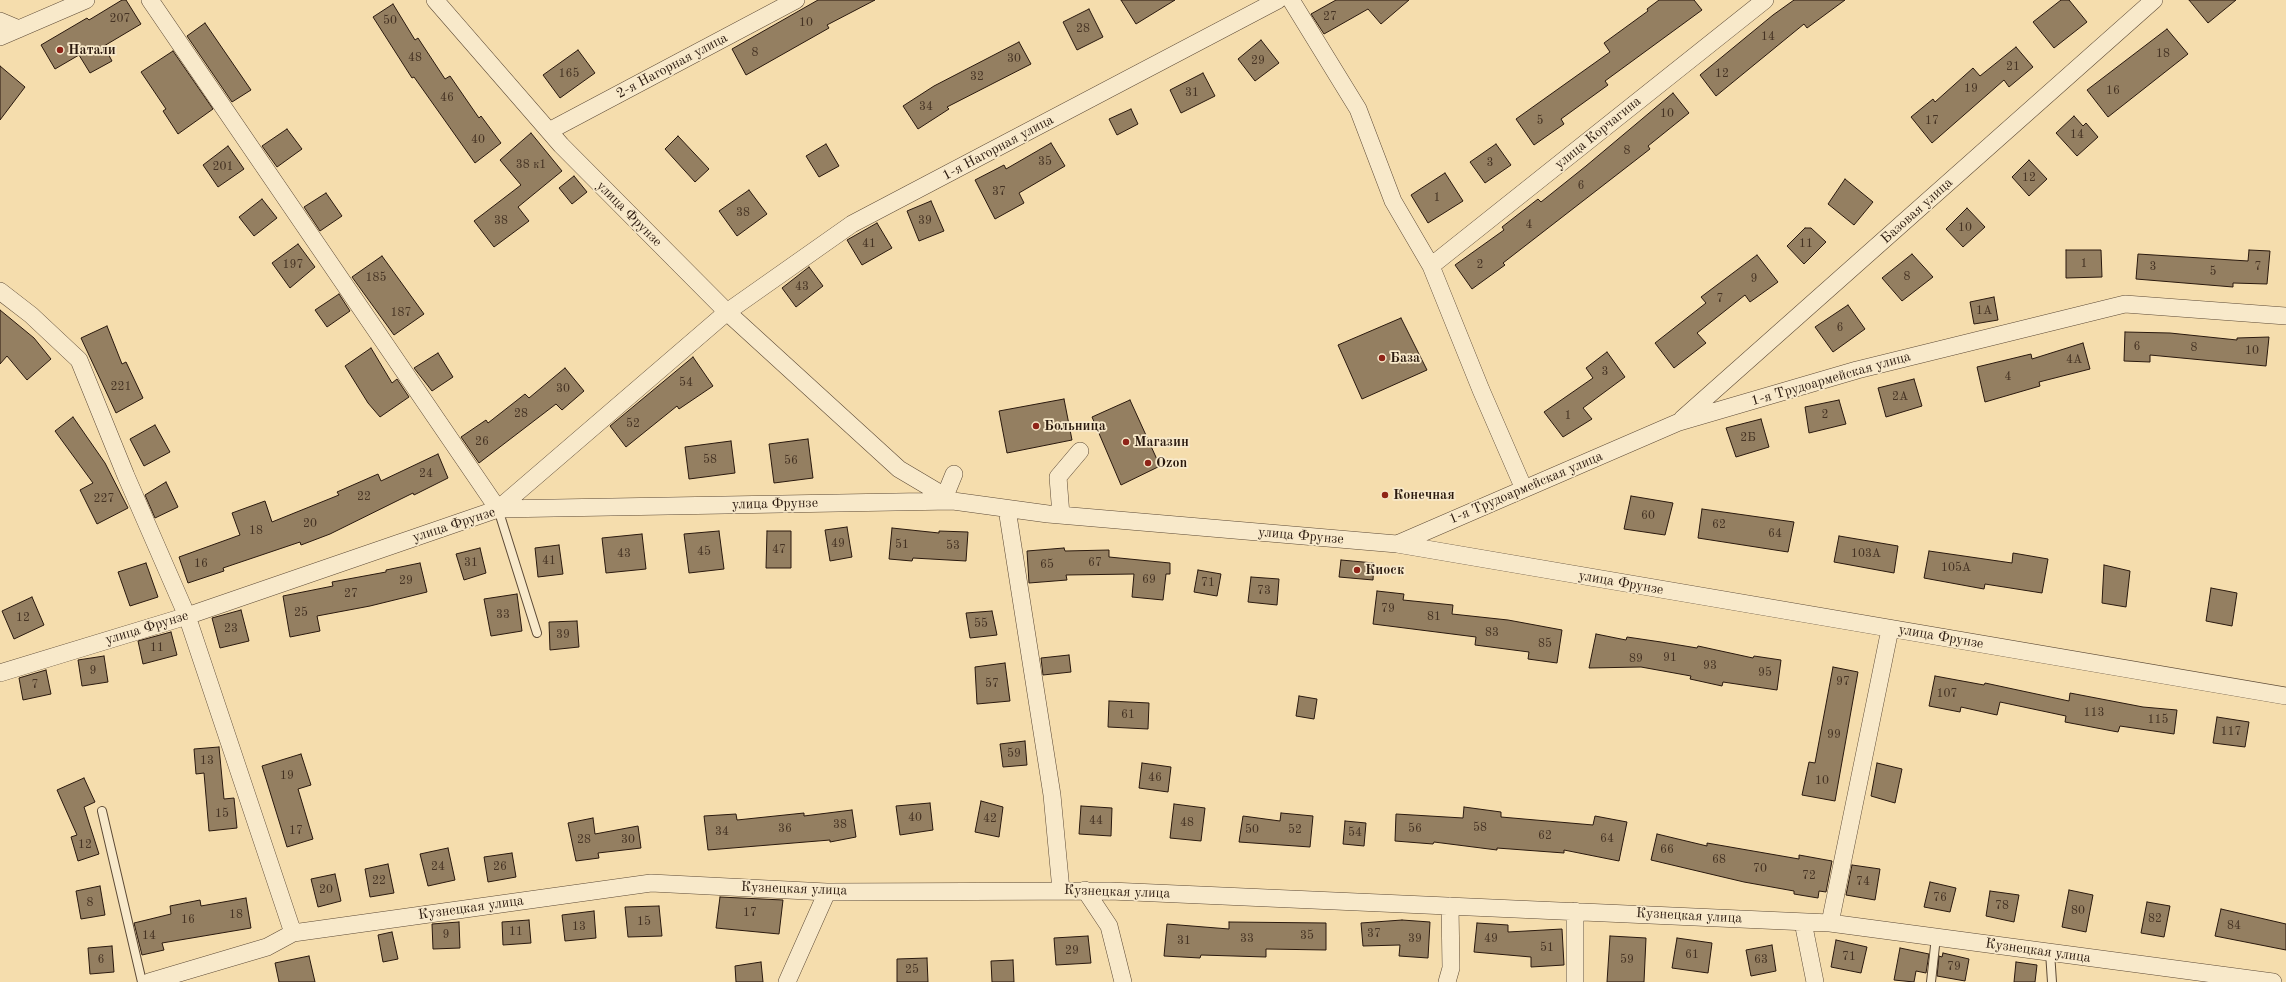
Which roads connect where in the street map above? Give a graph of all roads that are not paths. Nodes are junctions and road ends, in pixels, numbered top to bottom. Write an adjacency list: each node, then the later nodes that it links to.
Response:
1 (86, 0): 10 (street)
2 (150, 0): 23 (street)
3 (435, 0): 12 (street, улица Фрунзе)
4 (796, 0): 12 (street, 2-я Нагорная улица)
5 (1278, 0): 15 (street, 1-я Нагорная улица)
6 (1291, 0): 13 (street)
7 (1765, 0): 13 (street, улица Корчагина)
8 (2154, 0): 17 (street, Базовая улица)
9 (0, 21): 10 (street)
10 (19, 29): 11 (street)
11 (0, 37)
12 (549, 131): 15 (street, улица Фрунзе)
13 (1430, 266): 20 (street)
14 (0, 291): 26 (street)
15 (727, 312): 21 (street, улица Фрунзе); 23 (street, 1-я Нагорная улица)
16 (2286, 316): 17 (street, 1-я Трудоармейская улица)
17 (1679, 422): 20 (street, 1-я Трудоармейская улица)
18 (1080, 452): 24 (street)
19 (954, 474): 21 (street)
20 (1524, 489): 25 (street, 1-я Трудоармейская улица)
21 (949, 498): 22 (street, улица Фрунзе); 23 (street, улица Фрунзе)
22 (1007, 509): 24 (street, улица Фрунзе); 32 (street)
23 (498, 510): 26 (street, улица Фрунзе); 28 (lane)
24 (1061, 515): 25 (street, улица Фрунзе)
25 (1397, 544): 27 (street, улица Фрунзе)
26 (187, 616): 29 (street, улица Фрунзе); 39 (street)
27 (1890, 629): 30 (street, улица Фрунзе); 38 (street)
28 (537, 633)
29 (0, 673)
30 (2286, 696)
31 (102, 811): 42 (lane)
32 (1060, 890): 33 (street, Кузнецкая улица); 34 (street, Кузнецкая улица)
33 (1085, 890): 35 (street, Кузнецкая улица); 45 (street)
34 (827, 892): 39 (street, Кузнецкая улица); 44 (street)
35 (1450, 906): 36 (street, Кузнецкая улица); 46 (street)
36 (1575, 911): 37 (street, Кузнецкая улица); 47 (street)
37 (1803, 922): 38 (street, Кузнецкая улица); 48 (street)
38 (1830, 923): 40 (street, Кузнецкая улица)
39 (293, 933): 43 (street, Кузнецкая улица)
40 (1936, 937): 41 (street, Кузнецкая улица); 49 (lane)
41 (2050, 952): 50 (lane); 51 (street, Кузнецкая улица)
42 (142, 982)
43 (149, 982)
44 (787, 982)
45 (1124, 982)
46 (1447, 982)
47 (1575, 982)
48 (1815, 982)
49 (1931, 982)
50 (2052, 982)
51 (2273, 982)

